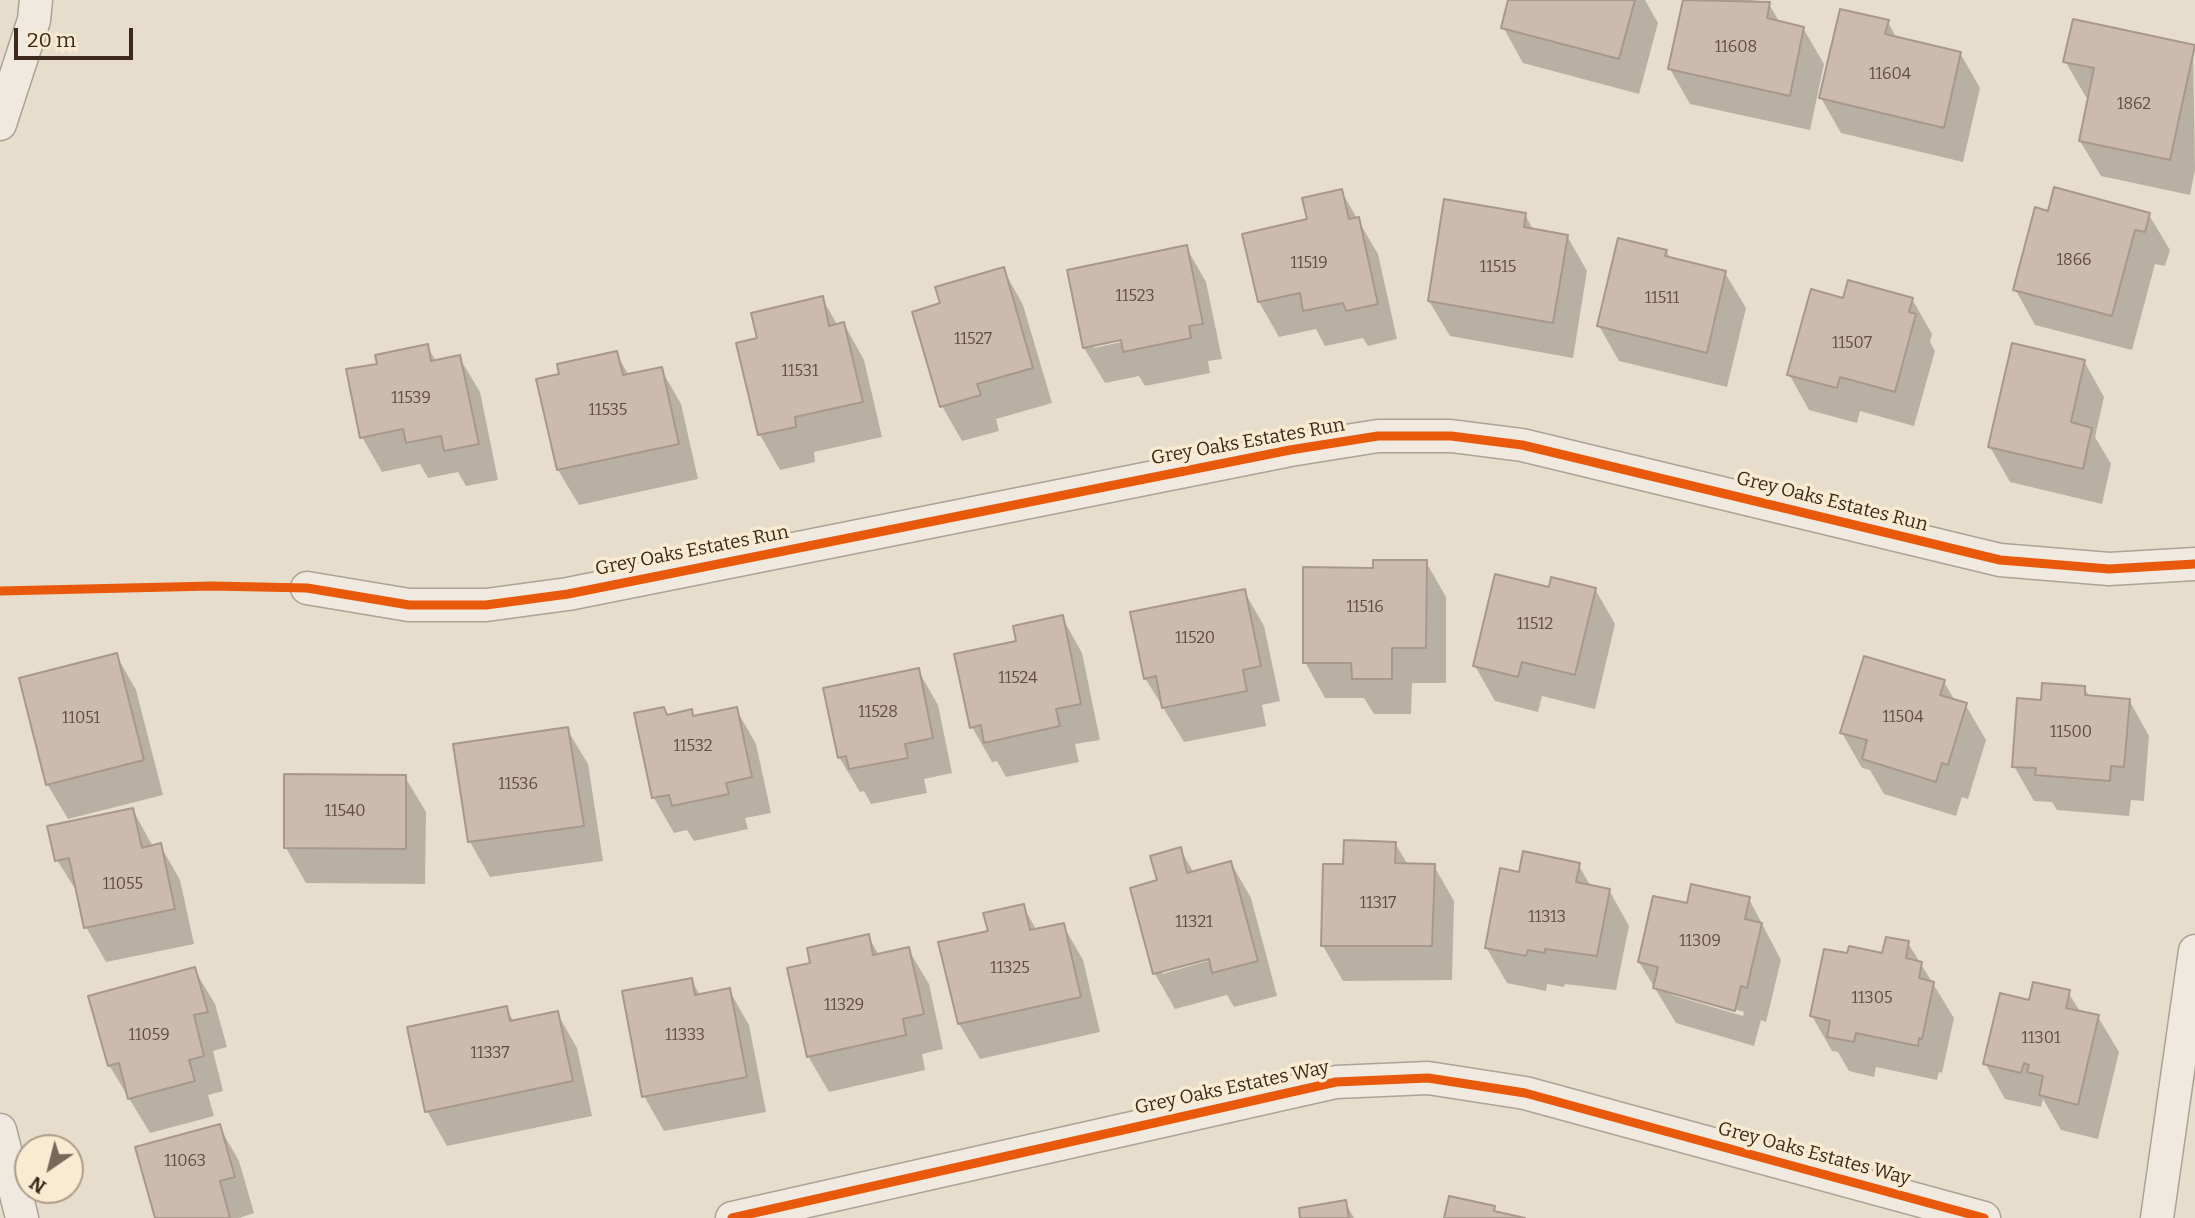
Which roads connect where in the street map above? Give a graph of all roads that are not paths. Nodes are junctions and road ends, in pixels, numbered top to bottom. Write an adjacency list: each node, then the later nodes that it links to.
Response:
1 (37, 0): 2 (street)
2 (0, 124)
3 (2195, 564): 4 (street, Grey Oaks Estates Run)
4 (307, 588)
5 (2195, 951): 10 (street)
6 (0, 1130): 7 (street)
7 (22, 1218)
8 (732, 1218): 9 (street, Grey Oaks Estates Way)
9 (1984, 1218)
10 (2157, 1218)

